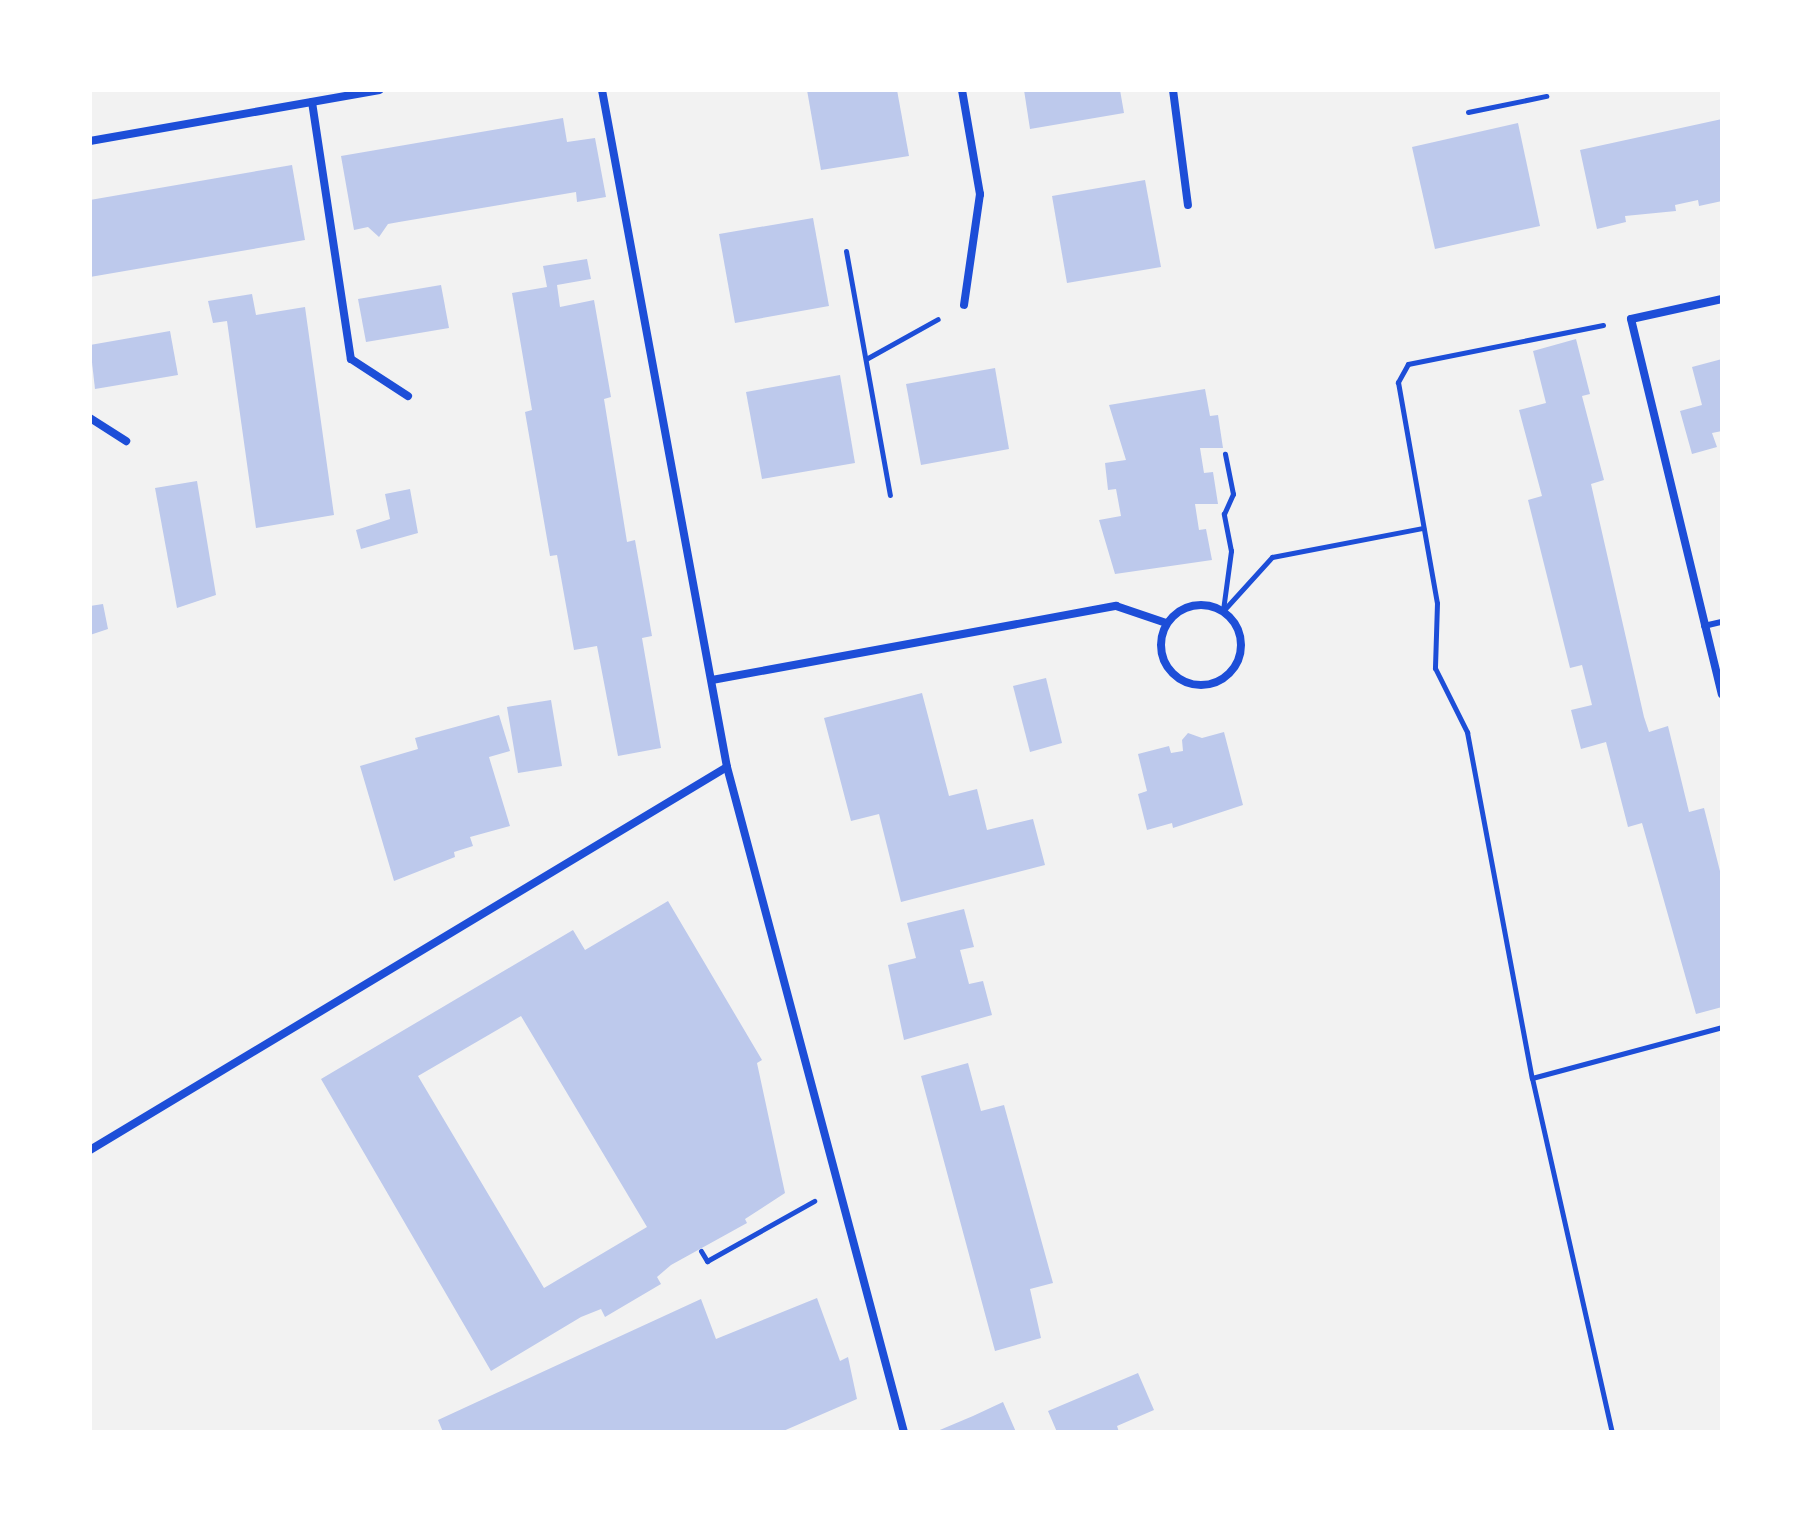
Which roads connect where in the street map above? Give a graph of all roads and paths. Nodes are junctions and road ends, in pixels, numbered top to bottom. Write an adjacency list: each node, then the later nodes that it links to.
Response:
1 (380, 90): 6 (street)
2 (602, 90): 25 (street)
3 (962, 90): 12 (street)
4 (1173, 90): 9 (street)
5 (1546, 96): 7 (path)
6 (312, 102): 8 (street); 15 (street)
7 (1468, 112)
8 (90, 141)
9 (1188, 205)
10 (846, 251): 14 (path)
11 (1722, 299): 13 (street)
12 (964, 305): 14 (path)
13 (1631, 319): 20 (path); 24 (street)
14 (866, 359): 19 (path)
15 (408, 396)
16 (90, 418): 17 (street)
17 (126, 441)
18 (1225, 454): 21 (path)
19 (890, 495)
20 (1424, 528): 21 (path); 29 (path)
21 (1223, 611): 23 (street); 23 (street)
22 (1722, 622): 24 (lane)
23 (1166, 623): 25 (street)
24 (1704, 626): 26 (street)
25 (712, 680): 27 (street)
26 (1722, 694)
27 (727, 767): 30 (street); 31 (street)
28 (1722, 1027): 29 (path)
29 (1532, 1078): 34 (path)
30 (90, 1150)
31 (838, 1188): 32 (path); 33 (street)
32 (701, 1251)
33 (904, 1432)
34 (1612, 1432)

